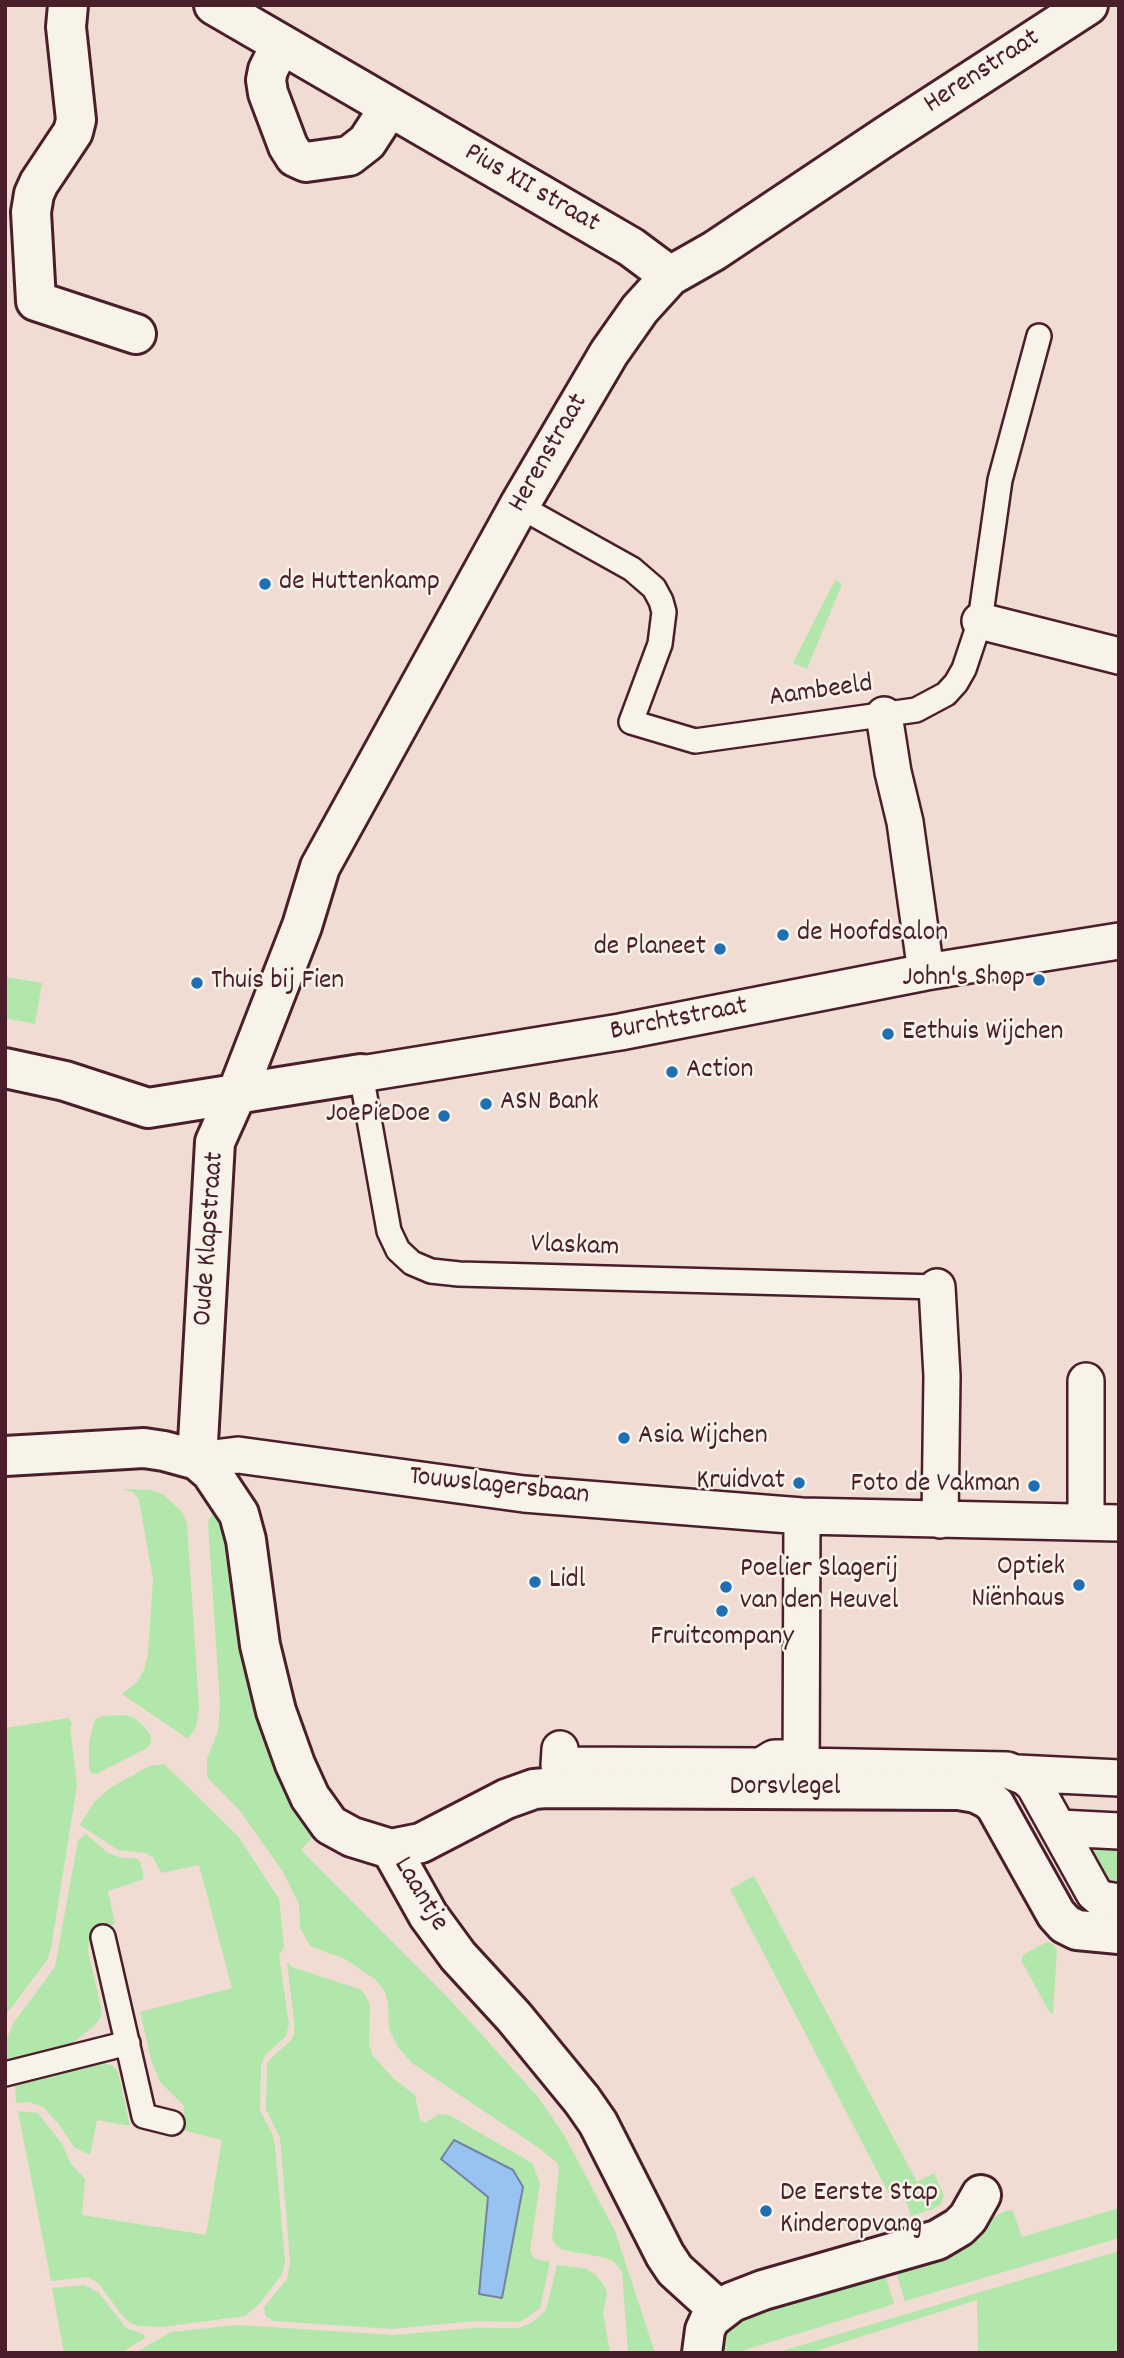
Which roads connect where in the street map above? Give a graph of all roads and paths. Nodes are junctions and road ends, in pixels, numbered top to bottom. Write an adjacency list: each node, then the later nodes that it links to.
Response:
1 (68, 5): 7 (street)
2 (1088, 5): 6 (street, Herenstraat)
3 (224, 11): 4 (street, Pius XII straat)
4 (282, 44): 5 (street, Pius XII straat); 5 (street)
5 (389, 108): 6 (street, Pius XII straat)
6 (670, 276): 9 (street, Herenstraat)
7 (136, 334)
8 (1039, 336): 10 (lane, Aambeeld)
9 (520, 506): 12 (lane, Aambeeld); 17 (street, Herenstraat)
10 (980, 621): 11 (street); 12 (lane, Aambeeld)
11 (1119, 656)
12 (884, 715): 14 (street)
13 (1119, 941): 14 (street, Burchtstraat)
14 (926, 972): 16 (street, Burchtstraat)
15 (5, 1068): 17 (street)
16 (361, 1074): 17 (street, Burchtstraat); 18 (lane, Vlaskam)
17 (237, 1093): 21 (street, Oude Klapstraat)
18 (937, 1287): 23 (street)
19 (1086, 1381): 24 (street, Touwslagersbaan)
20 (5, 1456): 21 (street)
21 (197, 1460): 22 (street, Touwslagersbaan); 31 (street, Laantje)
22 (802, 1516): 23 (street, Touwslagersbaan); 27 (street)
23 (940, 1520): 24 (street, Touwslagersbaan)
24 (1103, 1522)
25 (559, 1749): 27 (street, Dorsvlegel)
26 (1017, 1773): 27 (street, Dorsvlegel); 28 (street, Dorsvlegel); 29 (street)
27 (801, 1777): 31 (street, Dorsvlegel); 33 (street, Dorsvlegel)
28 (1119, 1778)
29 (1059, 1828): 30 (street); 32 (street)
30 (1119, 1830)
31 (391, 1849): 39 (street, Laantje)
32 (1119, 1902)
33 (1119, 1934)
34 (103, 1937): 35 (lane)
35 (128, 2043): 36 (lane); 37 (lane)
36 (5, 2074)
37 (172, 2123)
38 (981, 2195): 39 (street)
39 (719, 2310): 40 (street)
40 (702, 2353)

